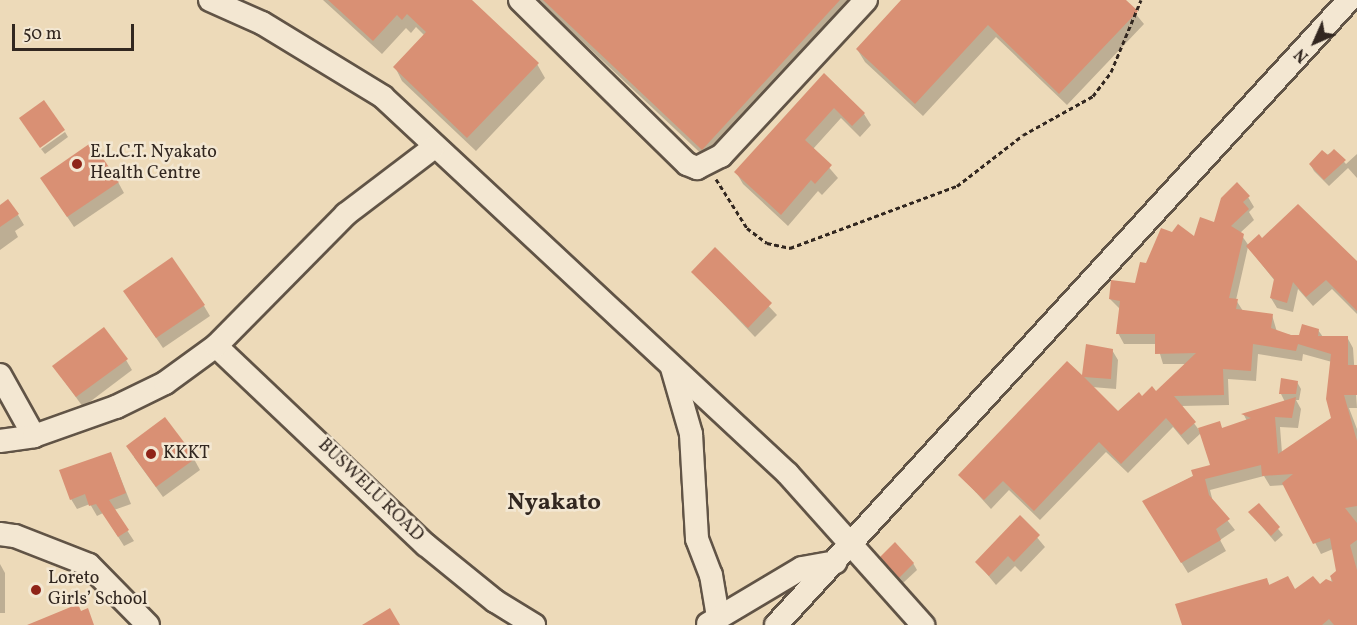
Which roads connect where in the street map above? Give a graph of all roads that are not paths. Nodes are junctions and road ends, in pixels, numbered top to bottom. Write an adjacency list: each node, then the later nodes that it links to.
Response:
1 (210, 0): 5 (street)
2 (520, 0): 3 (street)
3 (866, 0)
4 (1349, 0): 12 (street)
5 (434, 148): 6 (street); 7 (street)
6 (216, 345): 9 (street); 15 (street, BUSWELU ROAD)
7 (670, 365): 12 (street); 13 (street)
8 (0, 375): 9 (street)
9 (34, 436): 10 (street)
10 (0, 441)
11 (0, 534): 14 (street)
12 (843, 554): 13 (street); 16 (street); 17 (street)
13 (712, 621)
14 (148, 625)
15 (534, 625)
16 (776, 625)
17 (923, 625)

